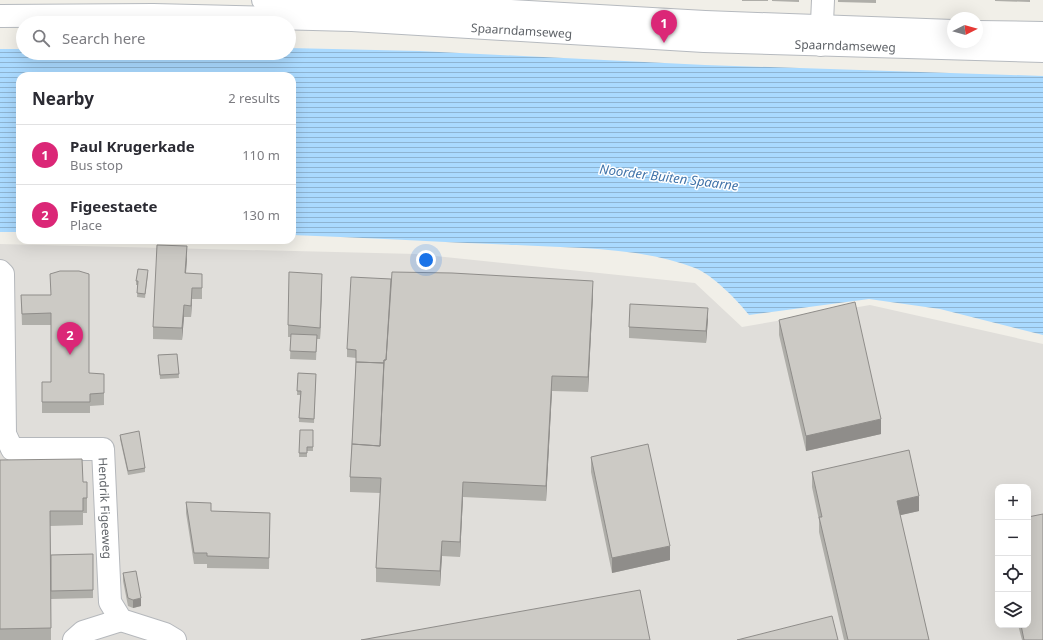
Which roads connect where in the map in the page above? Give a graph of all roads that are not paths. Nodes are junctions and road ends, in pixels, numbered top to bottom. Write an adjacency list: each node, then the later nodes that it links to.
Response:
1 (263, 0): 3 (main road, Spaarndamseweg)
2 (823, 0): 8 (main road)
3 (424, 10): 4 (main road, Spaarndamseweg); 8 (main road, Spaarndamseweg)
4 (0, 16)
5 (947, 31): 8 (main road, Spaarndamseweg)
6 (983, 32): 7 (main road)
7 (1043, 33)
8 (821, 36): 9 (main road, Spaarndamseweg)
9 (1043, 51)
10 (0, 271): 11 (main road, Hendrik Figeeweg)
11 (121, 620): 12 (main road); 13 (main road)
12 (74, 640)
13 (175, 640)

